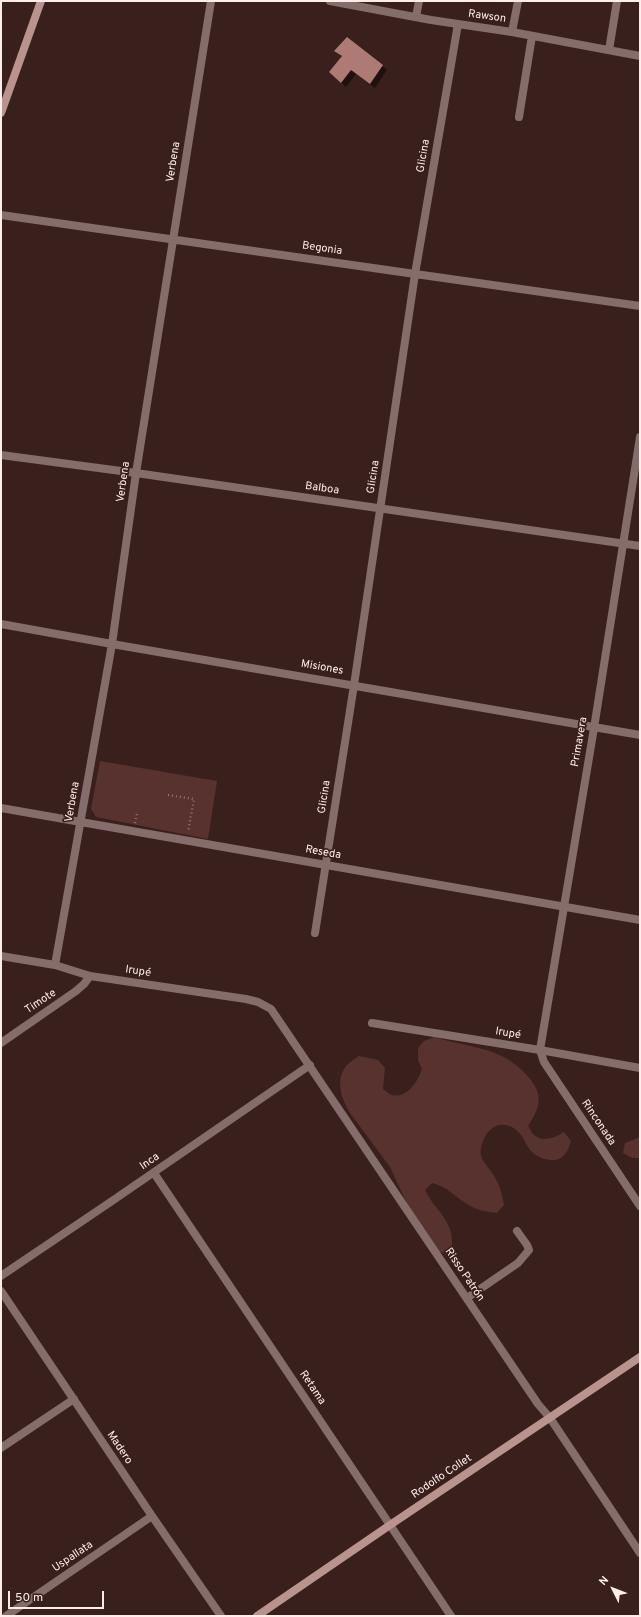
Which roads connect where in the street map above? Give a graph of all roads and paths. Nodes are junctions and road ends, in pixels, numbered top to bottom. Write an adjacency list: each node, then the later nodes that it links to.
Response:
1 (41, 1): 13 (street)
2 (211, 1): 16 (street, Verbena)
3 (330, 1): 7 (street, Rawson)
4 (419, 1): 7 (street)
5 (518, 1): 9 (street)
6 (617, 1): 11 (street)
7 (416, 17): 8 (street, Rawson)
8 (458, 24): 9 (street, Rawson); 17 (street, Glicina)
9 (512, 32): 10 (street, Rawson)
10 (532, 36): 11 (street, Rawson); 14 (street)
11 (609, 50): 12 (street, Rawson)
12 (640, 56)
13 (1, 113)
14 (519, 117)
15 (1, 215): 16 (street, Begonia)
16 (172, 239): 17 (street, Begonia); 21 (street, Verbena)
17 (415, 274): 18 (street, Begonia); 22 (street, Glicina)
18 (640, 306)
19 (640, 437): 23 (street, Primavera)
20 (1, 455): 21 (street, Balboa)
21 (136, 473): 22 (street, Balboa); 26 (street, Verbena)
22 (380, 508): 23 (street, Balboa); 27 (street, Glicina)
23 (623, 544): 24 (street, Balboa); 28 (street, Primavera)
24 (640, 546)
25 (1, 624): 26 (street, Misiones)
26 (112, 644): 27 (street, Misiones); 32 (street, Verbena)
27 (354, 685): 28 (street, Misiones); 34 (street, Glicina)
28 (594, 728): 29 (street, Misiones); 35 (street, Primavera)
29 (640, 735)
30 (168, 795): 33 (path)
31 (1, 808): 32 (street, Reseda)
32 (81, 822): 33 (street, Reseda); 39 (street, Verbena)
33 (186, 840): 34 (street, Reseda)
34 (326, 864): 35 (street, Reseda); 37 (street, Glicina)
35 (563, 907): 36 (street, Reseda); 44 (street, Primavera)
36 (640, 920)
37 (315, 933)
38 (1, 956): 39 (street, Irupé)
39 (55, 965): 40 (street, Irupé)
40 (90, 976): 41 (street, Irupé); 43 (street, Timote)
41 (271, 1009): 45 (street, Risso Patrón)
42 (372, 1024): 44 (street, Irupé)
43 (1, 1043)
44 (540, 1050): 46 (street, Irupé); 48 (street, Rinconada)
45 (310, 1065): 47 (street, Inca); 52 (street, Risso Patrón)
46 (640, 1068)
47 (154, 1173): 50 (street, Inca); 58 (street, Retama)
48 (640, 1206)
49 (517, 1231): 52 (street)
50 (1, 1276)
51 (1, 1291): 54 (street, Madero)
52 (467, 1298): 55 (street, Risso Patrón)
53 (640, 1357): 55 (street, Rodolfo Collet)
54 (74, 1399): 56 (street); 57 (street, Madero)
55 (550, 1418): 58 (street, Rodolfo Collet); 59 (street, Risso Patrón)
56 (1, 1448)
57 (152, 1516): 60 (street, Uspallata); 61 (street, Madero)
58 (390, 1525): 62 (street, Rodolfo Collet); 63 (street, Retama)
59 (640, 1553)
60 (6, 1616)
61 (221, 1616)
62 (257, 1616)
63 (451, 1616)

